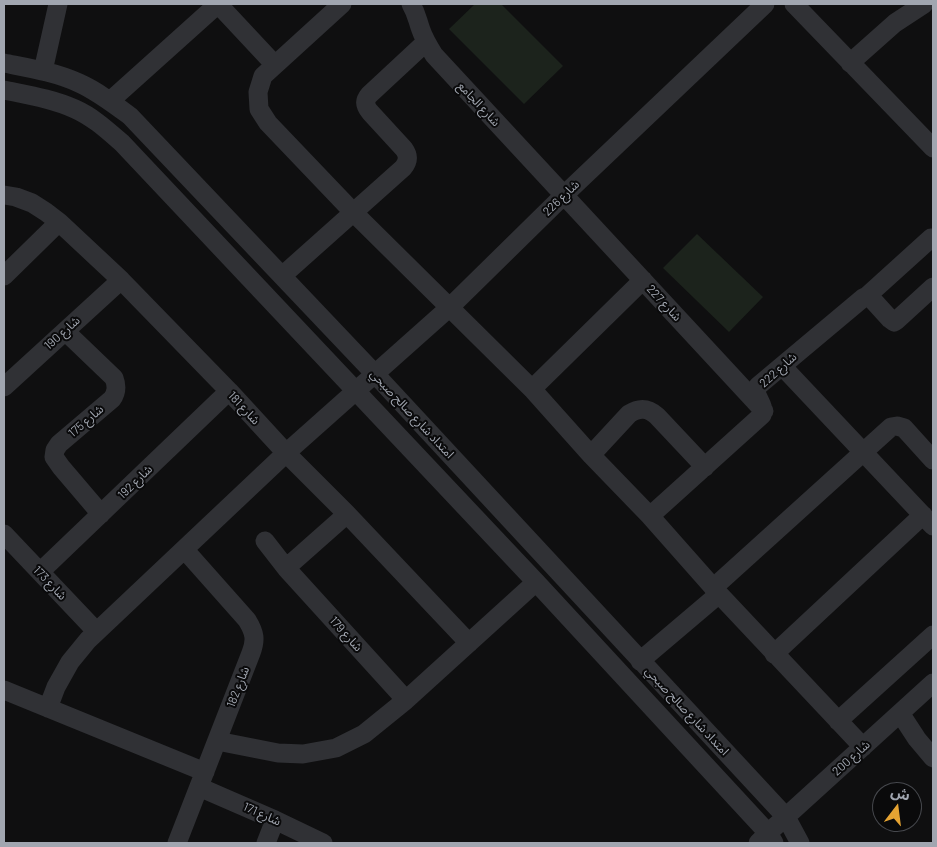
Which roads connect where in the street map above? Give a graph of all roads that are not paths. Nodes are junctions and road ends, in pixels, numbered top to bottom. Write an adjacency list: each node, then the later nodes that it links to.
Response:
1 (58, 4): 14 (street)
2 (218, 4): 13 (street); 16 (street)
3 (342, 4): 13 (street)
4 (765, 4): 19 (street, شارع 226)
5 (794, 4): 12 (street)
6 (924, 4): 12 (street)
7 (928, 4): 9 (street)
8 (420, 8): 10 (street, شارع الجامع)
9 (933, 9)
10 (426, 42): 19 (street, شارع الجامع); 20 (street)
11 (4, 63): 14 (street, امتداد شارع صالح صبحي)
12 (850, 63): 17 (street)
13 (275, 65): 20 (street)
14 (43, 71): 16 (street, امتداد شارع صالح صبحي)
15 (4, 90): 36 (street, امتداد شارع صالح صبحي)
16 (110, 101): 24 (street, امتداد شارع صالح صبحي)
17 (933, 148)
18 (4, 195): 21 (street, شارع 181)
19 (563, 196): 26 (street, شارع 227); 29 (street, شارع 226)
20 (353, 212): 24 (street); 29 (street)
21 (59, 222): 23 (street); 25 (street, شارع 181)
22 (931, 238): 28 (street, شارع 222)
23 (4, 276)
24 (282, 276): 32 (street, امتداد شارع صالح صبحي)
25 (122, 280): 30 (street, شارع 190); 35 (street, شارع 181)
26 (643, 280): 34 (street); 37 (street, شارع 227)
27 (933, 287): 28 (street)
28 (867, 296): 31 (street, شارع 222)
29 (450, 307): 32 (street, شارع 226); 34 (street)
30 (65, 331): 33 (street, شارع 190); 43 (street, شارع 175)
31 (782, 366): 37 (street, شارع 222); 38 (street)
32 (375, 374): 36 (street, شارع 226); 58 (street, امتداد شارع صالح صبحي)
33 (4, 387)
34 (532, 389): 40 (street)
35 (229, 391): 39 (street, شارع 181); 43 (street, شارع 192)
36 (355, 391): 39 (street, شارع 226); 52 (street, امتداد شارع صالح صبحي)
37 (764, 411): 42 (street)
38 (863, 451): 41 (street); 46 (street); 53 (street)
39 (286, 453): 44 (street, شارع 181); 49 (street, شارع 226)
40 (591, 455): 42 (street); 45 (street)
41 (933, 460)
42 (705, 467): 45 (street)
43 (101, 514): 51 (street, شارع 192)
44 (347, 514): 50 (street); 56 (street, شارع 181)
45 (650, 516): 53 (street)
46 (928, 520): 57 (street)
47 (4, 534): 51 (street, شارع 173)
48 (265, 541): 50 (street, شارع 179)
49 (184, 549): 54 (street, شارع 226); 65 (street, شارع 182)
50 (286, 568): 61 (street, شارع 179)
51 (40, 572): 54 (street, شارع 173)
52 (536, 582): 56 (street); 71 (street, امتداد شارع صالح صبحي)
53 (716, 591): 57 (street); 58 (street)
54 (96, 631): 62 (street, شارع 226)
55 (933, 635): 64 (street)
56 (469, 643): 61 (street)
57 (774, 654): 64 (street)
58 (640, 661): 69 (street, امتداد شارع صالح صبحي)
59 (933, 683): 63 (street, شارع 200)
60 (4, 690): 62 (street, شارع 171)
61 (406, 700): 65 (street)
62 (48, 708): 68 (street, شارع 171)
63 (900, 713): 66 (street, شارع 200); 67 (street)
64 (838, 720): 66 (street)
65 (217, 741): 68 (street, شارع 182)
66 (863, 747): 69 (street, شارع 200)
67 (933, 758)
68 (202, 779): 70 (street, شارع 171); 72 (street, شارع 182)
69 (786, 817): 71 (street, شارع 200); 75 (street, امتداد شارع صالح صبحي)
70 (276, 820): 73 (street); 74 (street, شارع 171)
71 (767, 840)
72 (177, 843)
73 (266, 843)
74 (324, 843)
75 (800, 843)

